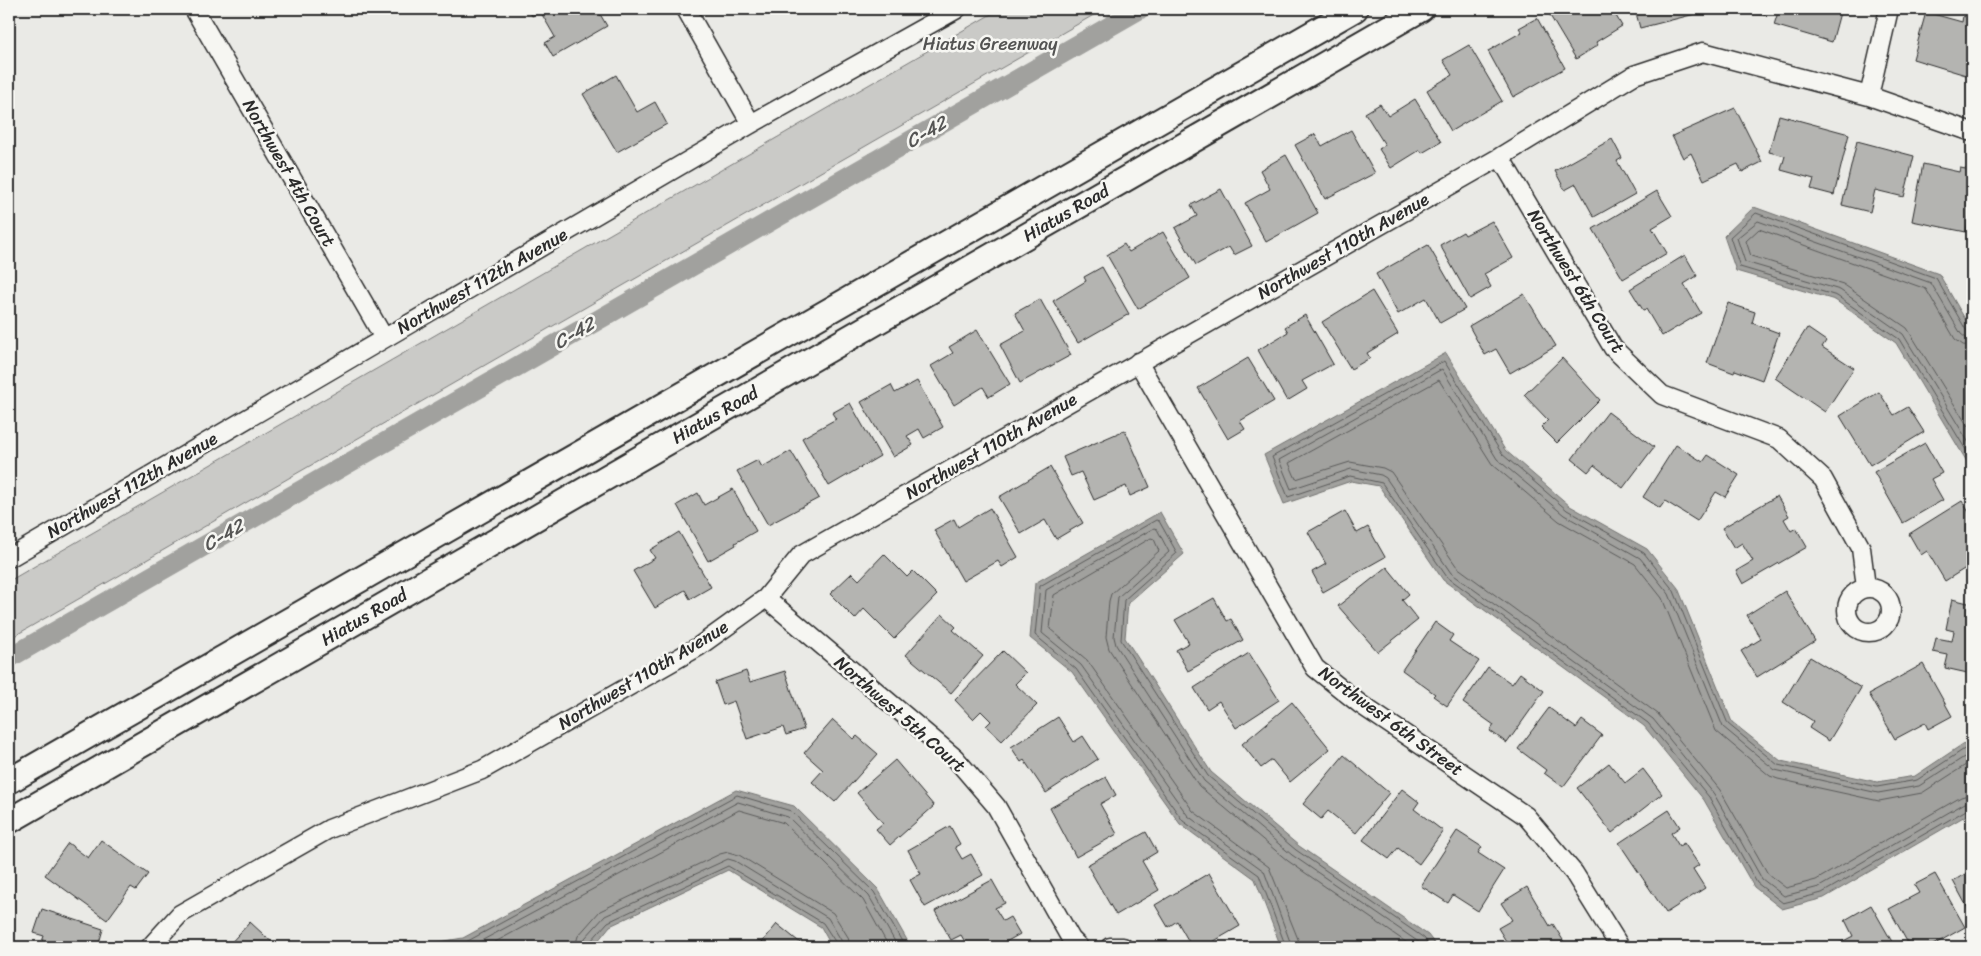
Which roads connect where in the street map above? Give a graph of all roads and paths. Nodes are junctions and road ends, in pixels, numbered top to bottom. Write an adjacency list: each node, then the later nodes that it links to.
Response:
1 (194, 9): 11 (street, Northwest 4th Court)
2 (686, 9): 8 (street)
3 (957, 9): 8 (street, Northwest 112th Avenue)
4 (1355, 9): 13 (main road, Hiatus Road)
5 (1420, 9): 14 (main road, Hiatus Road)
6 (1889, 9): 7 (street)
7 (1869, 96): 9 (street, Northwest 110th Avenue); 10 (street, Northwest 110th Avenue)
8 (751, 124): 11 (street, Northwest 112th Avenue)
9 (1972, 132)
10 (1500, 157): 12 (street, Northwest 110th Avenue); 16 (street, Northwest 6th Court)
11 (384, 338): 15 (street, Northwest 112th Avenue)
12 (1138, 362): 17 (street, Northwest 110th Avenue); 24 (street, Northwest 6th Street)
13 (654, 411): 14 (main road); 18 (main road, Hiatus Road)
14 (670, 440): 19 (main road, Hiatus Road)
15 (9, 558)
16 (1866, 587)
17 (766, 598): 20 (street, Northwest 110th Avenue); 21 (street, Northwest 5th Court)
18 (9, 781)
19 (9, 821)
20 (150, 947)
21 (1079, 947)
22 (1110, 947): 23 (street)
23 (1123, 947)
24 (1620, 947)

